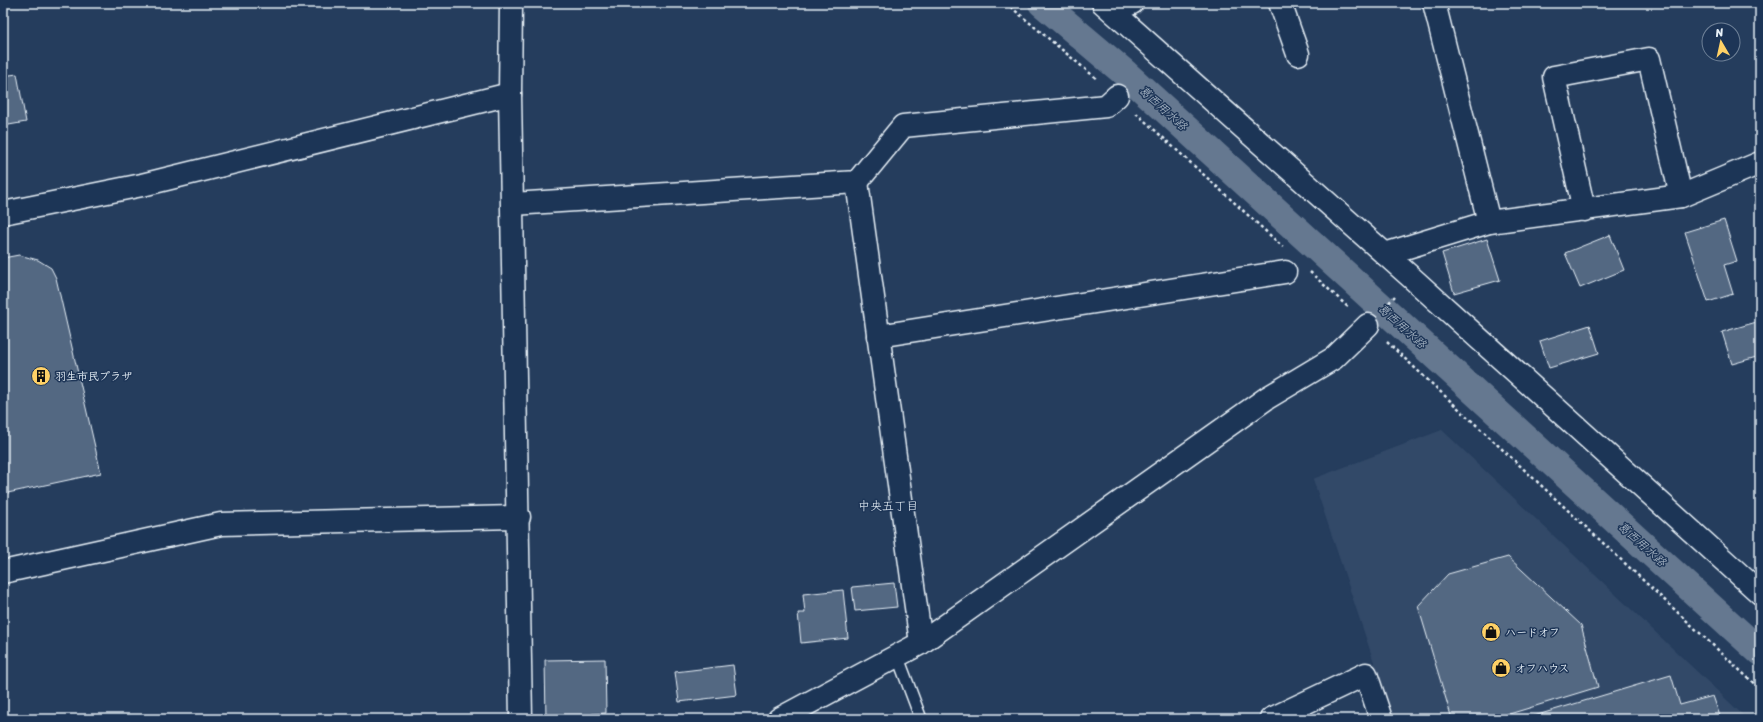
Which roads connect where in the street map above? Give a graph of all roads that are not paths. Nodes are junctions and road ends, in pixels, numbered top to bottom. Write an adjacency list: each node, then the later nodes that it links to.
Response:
1 (511, 3): 6 (street)
2 (1280, 3): 5 (street)
3 (1434, 3): 14 (street)
4 (1116, 6): 15 (street)
5 (1298, 54)
6 (510, 94): 11 (street); 13 (street)
7 (1117, 96): 9 (street)
8 (1760, 163): 10 (street)
9 (857, 182): 11 (street); 18 (street)
10 (1681, 196): 12 (street); 12 (street)
11 (513, 204): 19 (street)
12 (1584, 210): 14 (street)
13 (3, 213)
14 (1489, 222): 15 (street)
15 (1385, 254): 21 (street)
16 (1295, 269): 18 (street)
17 (1368, 325): 22 (street)
18 (878, 336): 22 (street)
19 (519, 517): 20 (street); 24 (street)
20 (3, 572)
21 (1760, 593)
22 (921, 643): 23 (street)
23 (897, 655): 25 (street); 26 (lane)
24 (521, 719)
25 (778, 719)
26 (921, 719)
27 (1271, 719): 28 (street)
28 (1381, 719)

